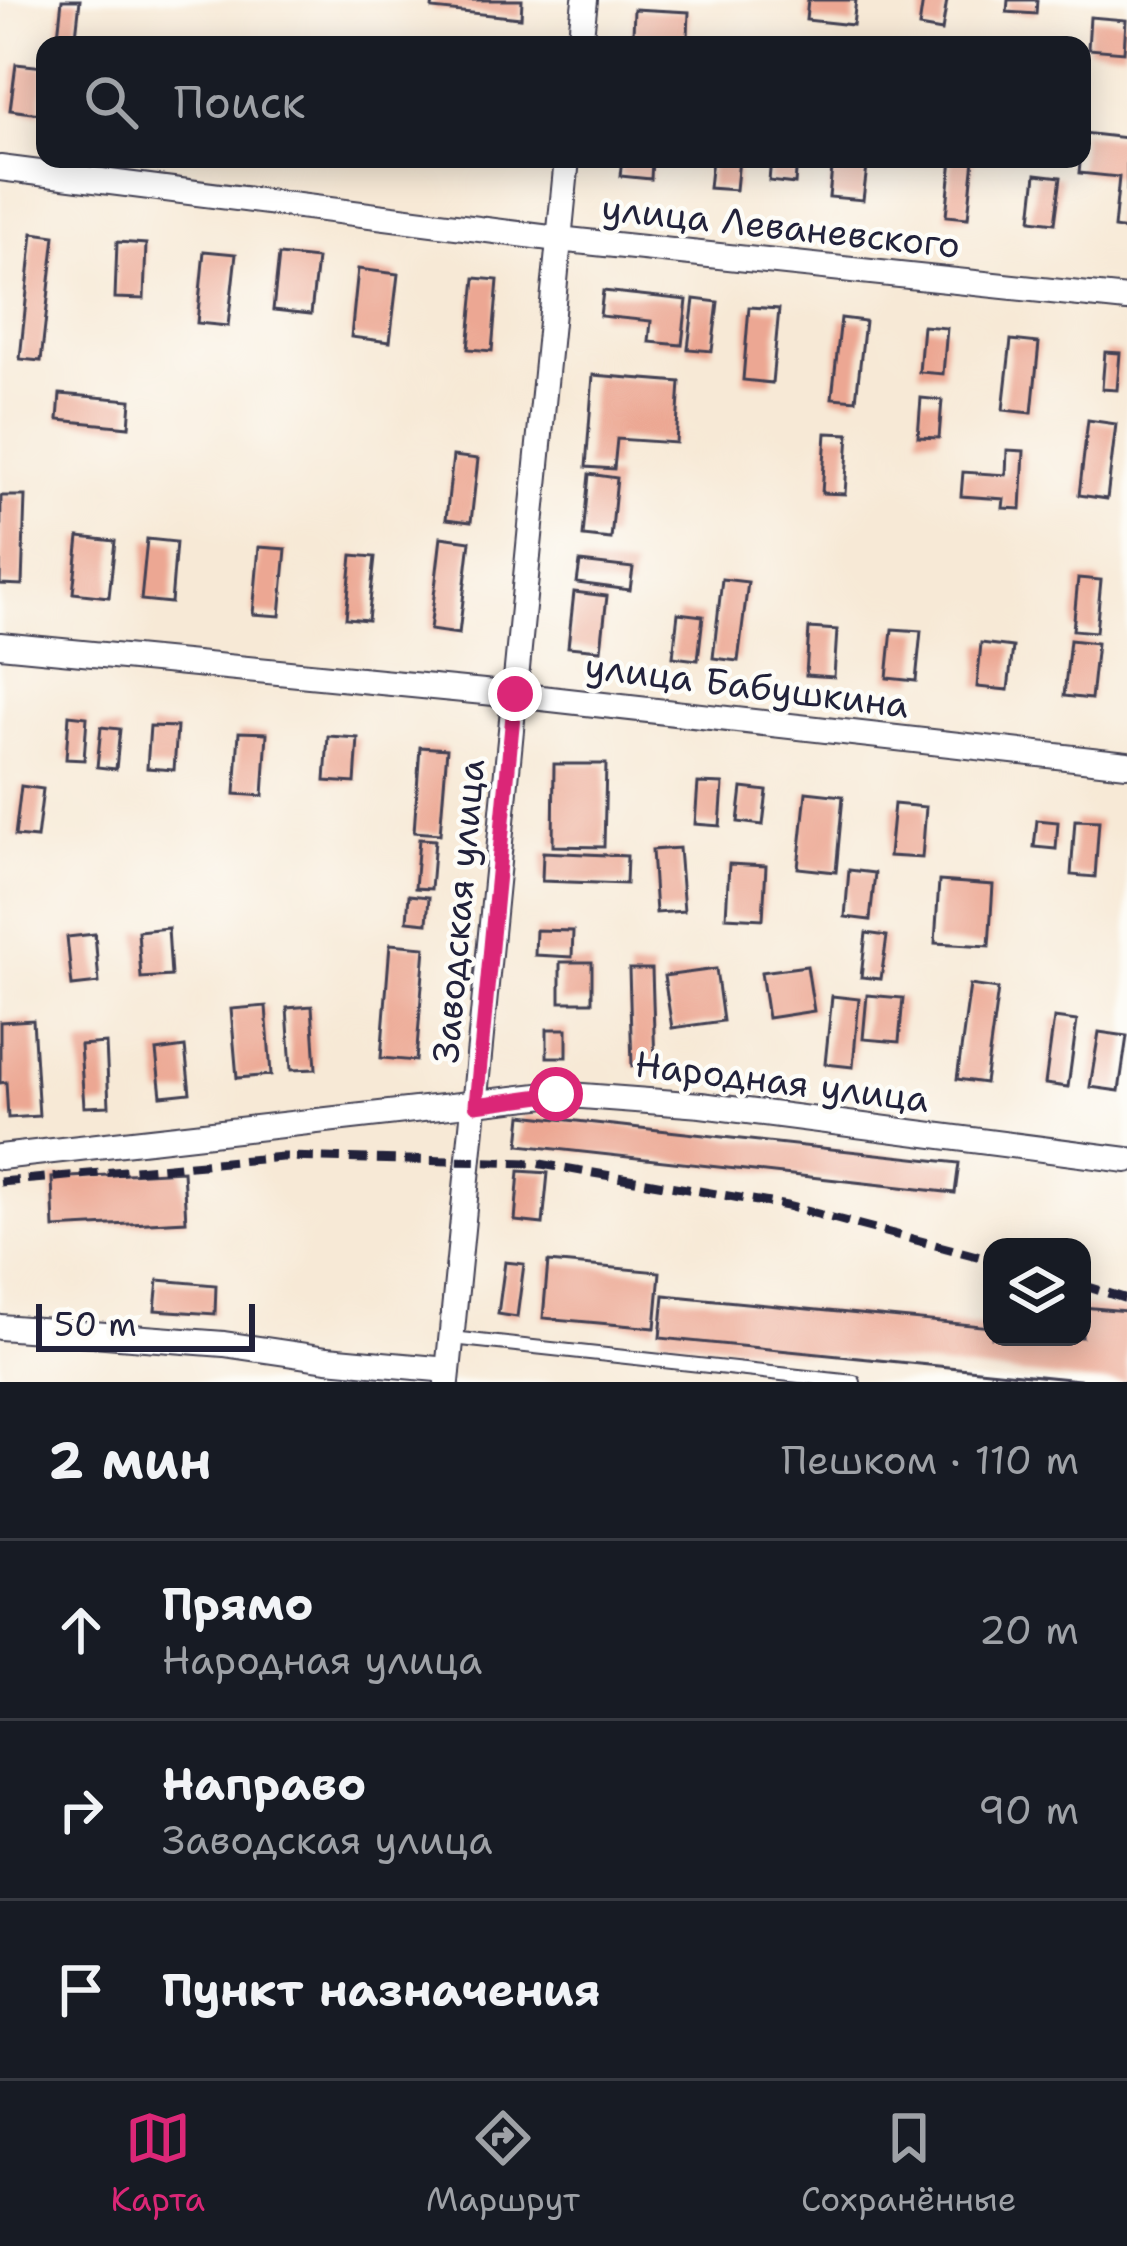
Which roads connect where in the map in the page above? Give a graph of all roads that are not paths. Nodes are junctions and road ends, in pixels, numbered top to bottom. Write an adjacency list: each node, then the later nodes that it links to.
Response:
1 (585, 0): 2 (street)
2 (581, 36)
3 (0, 168): 5 (street, улица Леваневского)
4 (566, 168): 5 (street, Заводская улица)
5 (558, 239): 6 (street, улица Леваневского); 8 (street, Заводская улица)
6 (1127, 299)
7 (0, 645): 8 (street, улица Бабушкина)
8 (515, 694): 9 (street, улица Бабушкина); 10 (street, Заводская улица)
9 (1127, 764)
10 (476, 1105): 11 (street, Народная улица); 12 (street, Народная улица); 14 (street, Заводская улица)
11 (0, 1156)
12 (1127, 1160)
13 (0, 1327): 15 (street)
14 (452, 1338): 15 (street, Заводская улица); 16 (lane)
15 (448, 1376)
16 (854, 1382)

